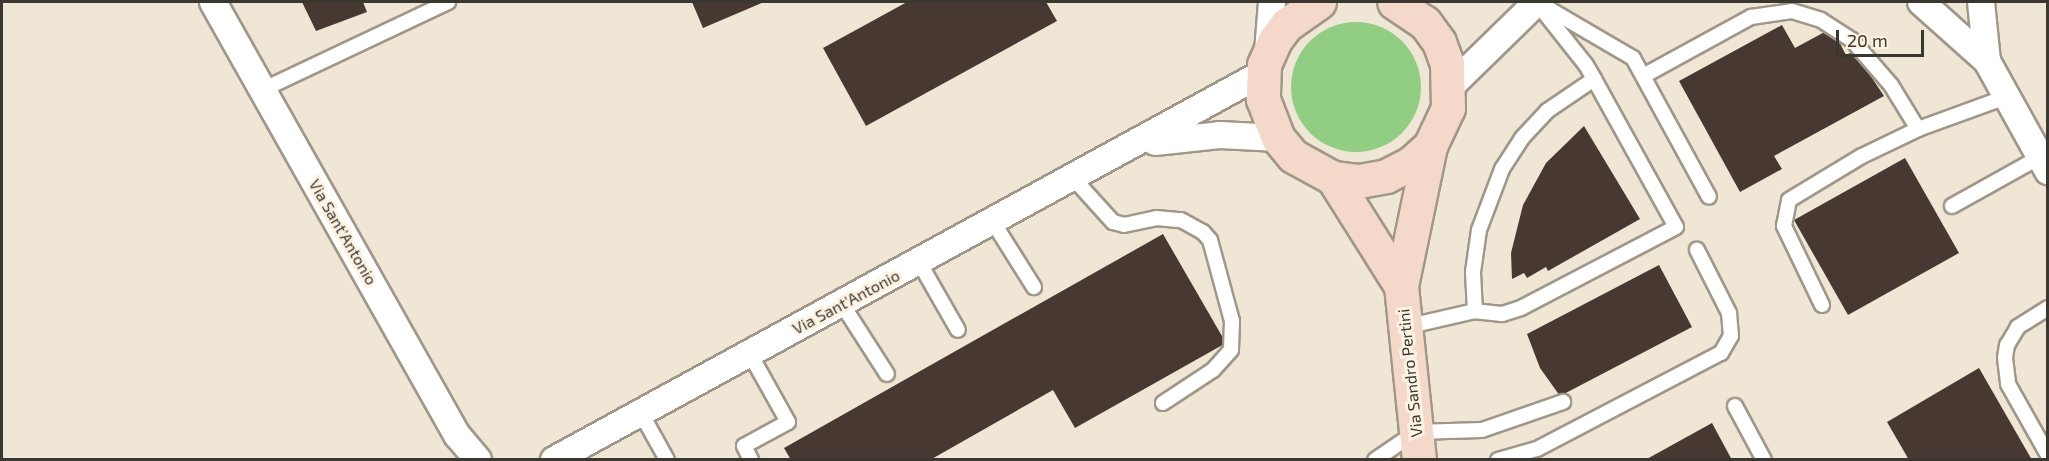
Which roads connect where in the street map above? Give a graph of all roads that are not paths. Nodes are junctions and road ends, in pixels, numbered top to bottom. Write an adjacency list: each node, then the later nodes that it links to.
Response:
1 (213, 2): 13 (street, Via Sant'Antonio)
2 (448, 2): 13 (lane)
3 (1536, 2): 10 (lane); 11 (lane); 12 (street)
4 (1921, 2): 8 (street)
5 (1981, 2): 8 (street)
6 (1299, 4): 9 (main road)
7 (1409, 4): 12 (main road)
8 (1987, 61): 14 (street)
9 (1265, 65): 16 (main road); 17 (street, Via Sant'Antonio)
10 (1645, 75): 15 (lane); 22 (lane)
11 (1594, 79): 32 (lane); 32 (lane)
12 (1450, 87): 18 (main road)
13 (262, 90): 43 (street, Via Sant'Antonio)
14 (2006, 97): 15 (lane); 19 (street)
15 (1918, 129): 30 (lane)
16 (1278, 138): 17 (street, Via Sant'Antonio); 20 (main road)
17 (1137, 144): 21 (street, Via Sant'Antonio)
18 (1430, 146): 20 (main road); 27 (main road, Via Sandro Pertini)
19 (2044, 164): 23 (lane)
20 (1333, 178): 27 (main road, Via Sandro Pertini)
21 (1074, 179): 24 (street, Via Sant'Antonio); 38 (lane)
22 (1709, 197)
23 (1952, 206)
24 (993, 222): 26 (street, Via Sant'Antonio); 28 (lane)
25 (1697, 250): 48 (lane)
26 (919, 262): 29 (street, Via Sant'Antonio); 34 (lane)
27 (1401, 286): 33 (main road, Via Sandro Pertini)
28 (1034, 287)
29 (842, 304): 35 (street, Via Sant'Antonio); 36 (lane)
30 (1822, 305)
31 (2048, 308): 42 (lane)
32 (1475, 311): 33 (lane)
33 (1406, 327): 41 (main road, Via Sandro Pertini)
34 (958, 330)
35 (750, 354): 40 (street, Via Sant'Antonio); 46 (lane)
36 (887, 374)
37 (1563, 402): 41 (lane)
38 (1163, 403)
39 (1735, 406): 49 (lane)
40 (641, 413): 44 (street, Via Sant'Antonio); 45 (lane)
41 (1418, 446): 47 (lane)
42 (2048, 455)
43 (478, 459)
44 (554, 459)
45 (667, 459)
46 (751, 459)
47 (1375, 459)
48 (1498, 459)
49 (1764, 459)

